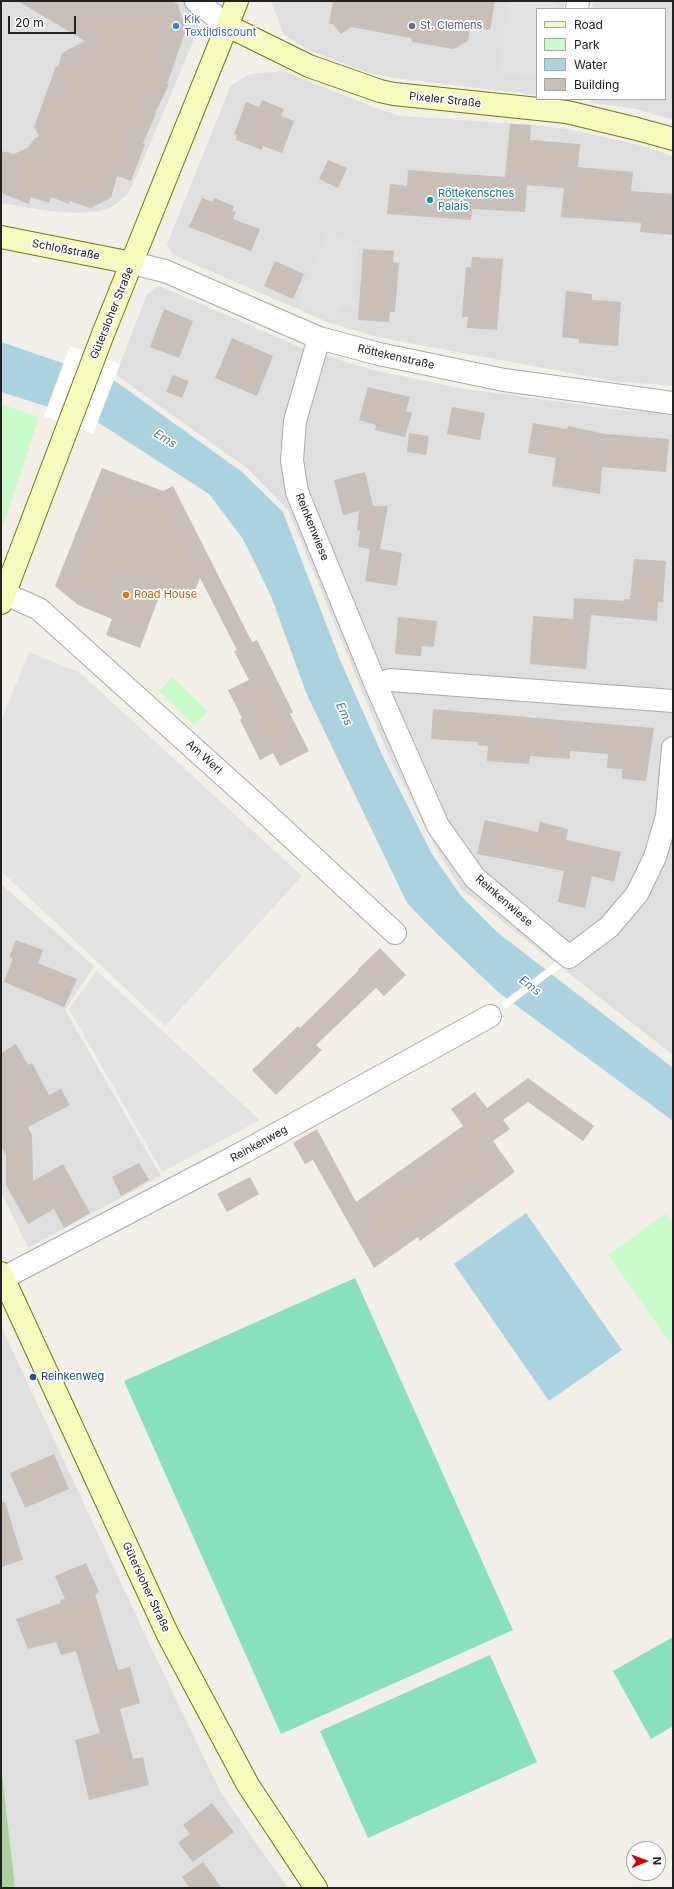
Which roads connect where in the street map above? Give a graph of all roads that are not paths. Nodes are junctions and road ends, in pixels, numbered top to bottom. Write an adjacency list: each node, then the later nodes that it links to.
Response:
1 (196, 1): 3 (street)
2 (237, 1): 3 (main road, Gütersloher Straße)
3 (228, 26): 4 (main road, Pixeler Straße); 7 (main road, Gütersloher Straße)
4 (568, 106): 5 (main road, Pixeler Straße)
5 (673, 139)
6 (1, 237): 7 (main road, Schloßstraße)
7 (132, 264): 8 (street, Röttekenstraße); 10 (main road, Gütersloher Straße)
8 (319, 338): 9 (street, Röttekenstraße); 11 (street, Reinkenwiese)
9 (673, 402)
10 (3, 598): 15 (street, Am Werl)
11 (376, 685): 12 (street); 14 (street, Reinkenwiese)
12 (673, 701)
13 (673, 748): 14 (street)
14 (673, 752)
15 (395, 933)
16 (490, 1016): 17 (street, Reinkenweg)
17 (2, 1276): 18 (main road, Gütersloher Straße)
18 (316, 1888)

